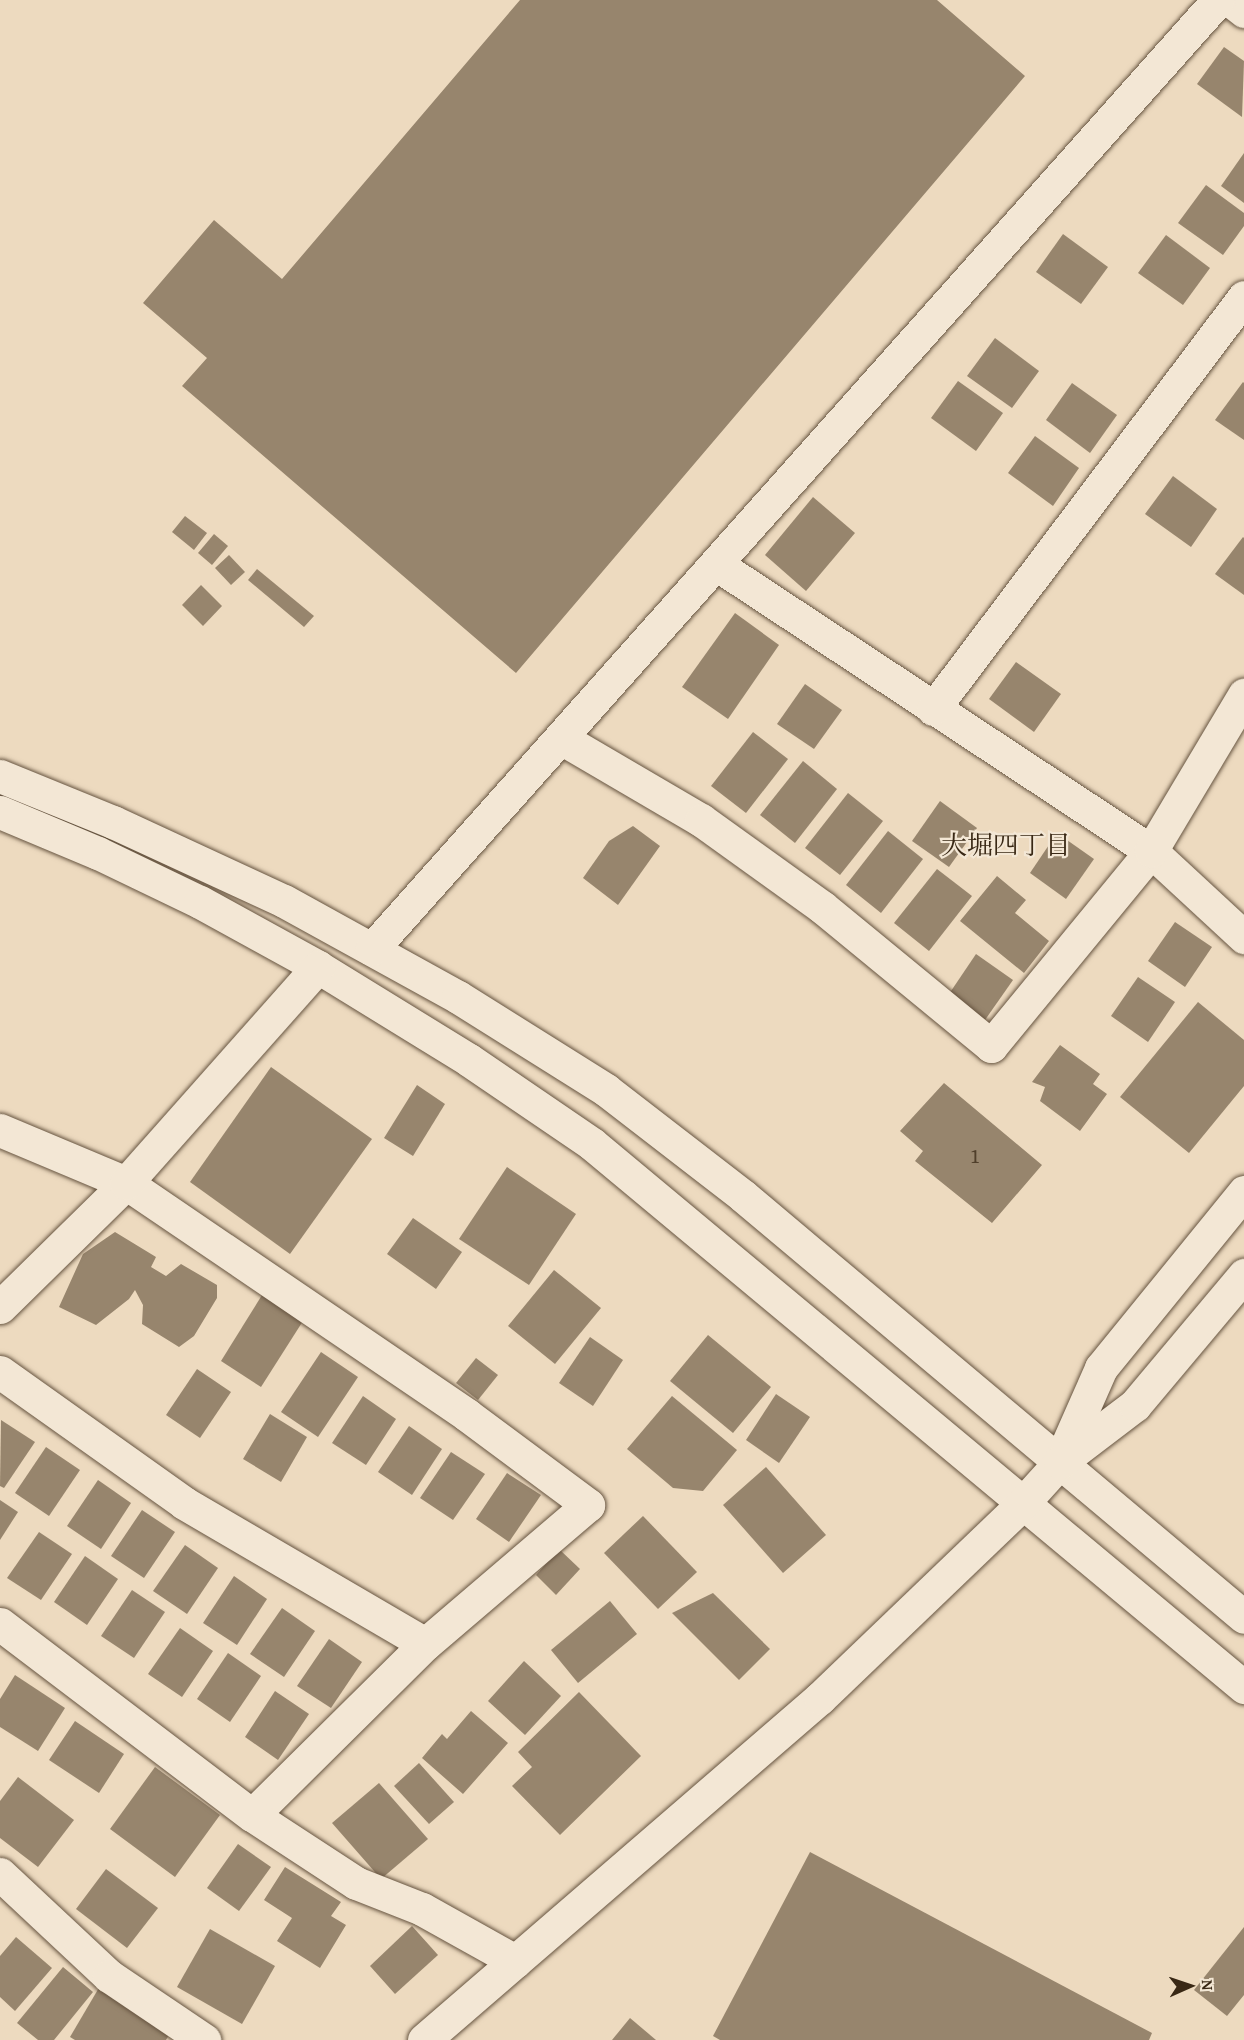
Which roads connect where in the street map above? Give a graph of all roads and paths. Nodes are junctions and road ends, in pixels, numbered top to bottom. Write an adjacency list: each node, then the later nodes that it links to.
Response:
1 (1218, 0): 5 (street)
2 (1230, 0): 3 (street)
3 (1244, 11)
4 (1244, 297): 7 (street)
5 (716, 564): 7 (street); 8 (street)
6 (1244, 695): 11 (street)
7 (933, 709): 11 (street)
8 (561, 738): 11 (street); 13 (street)
9 (0, 776): 13 (street)
10 (0, 812): 14 (street)
11 (1151, 851): 12 (street)
12 (1244, 937)
13 (372, 949): 21 (street)
14 (318, 967): 16 (street); 22 (street)
15 (0, 1130): 16 (street)
16 (126, 1183): 19 (street); 25 (street)
17 (1244, 1192): 21 (street)
18 (1244, 1275): 21 (street)
19 (0, 1307)
20 (0, 1372): 25 (street)
21 (1060, 1462): 22 (street); 23 (street)
22 (1023, 1503): 26 (street); 29 (street)
23 (1244, 1617)
24 (0, 1624): 27 (street)
25 (425, 1644): 27 (street)
26 (1244, 1687)
27 (252, 1815): 29 (street)
28 (0, 1874): 30 (street)
29 (515, 1961): 31 (street)
30 (204, 2040)
31 (424, 2040)

